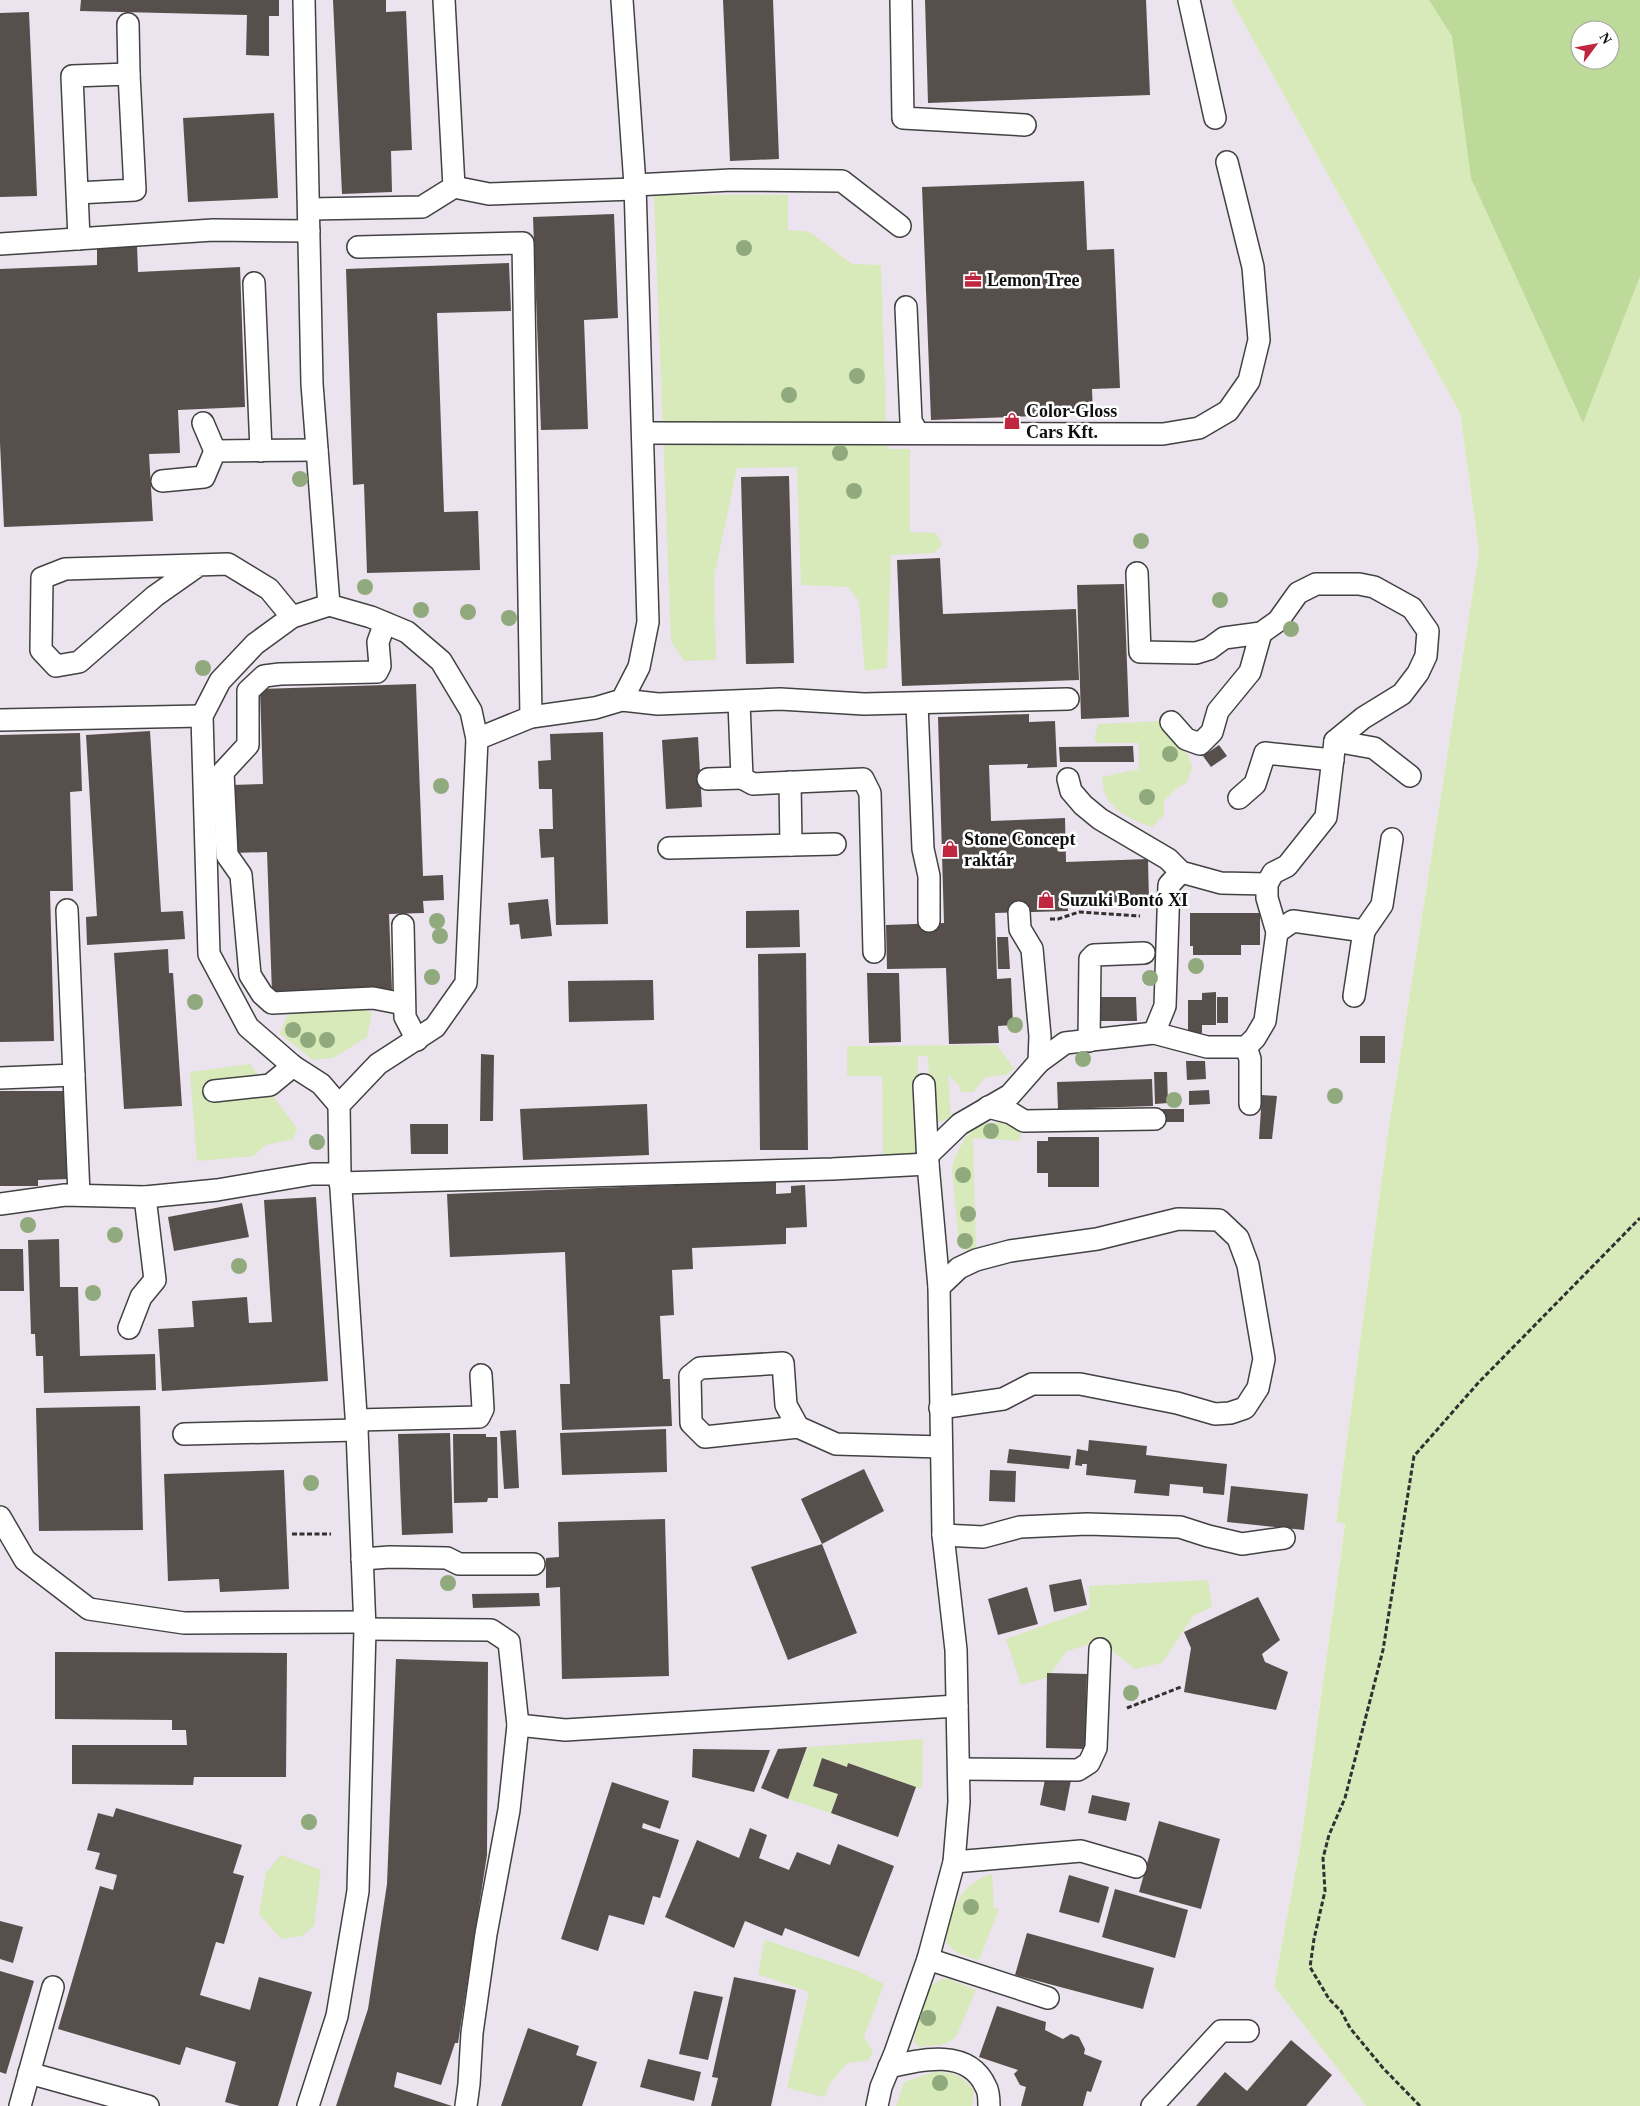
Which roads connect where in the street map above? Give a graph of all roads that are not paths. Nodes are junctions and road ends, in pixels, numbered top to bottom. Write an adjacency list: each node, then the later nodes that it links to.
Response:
1 (304, 0): 14 (lane)
2 (444, 0): 11 (lane)
3 (622, 0): 12 (lane)
4 (901, 0): 9 (lane)
5 (1189, 0): 8 (lane)
6 (128, 24): 7 (lane)
7 (129, 74): 13 (lane); 13 (lane)
8 (1216, 118)
9 (1025, 125)
10 (1227, 162): 23 (lane)
11 (454, 187): 12 (lane); 14 (lane)
12 (635, 187): 15 (lane); 24 (lane)
13 (77, 193): 17 (lane)
14 (309, 209): 16 (lane)
15 (900, 226)
16 (309, 231): 17 (lane); 25 (lane)
17 (79, 239): 18 (lane)
18 (0, 244)
19 (358, 247): 40 (lane)
20 (254, 283): 27 (lane)
21 (906, 307): 23 (lane)
22 (203, 423): 26 (lane)
23 (917, 432): 24 (lane)
24 (644, 433): 36 (lane)
25 (317, 450): 27 (lane); 31 (lane)
26 (215, 451): 27 (lane); 28 (lane)
27 (261, 451)
28 (162, 481)
29 (200, 565): 29 (lane); 32 (lane)
30 (1137, 573): 34 (lane)
31 (329, 605): 32 (lane); 33 (lane)
32 (292, 617): 39 (lane)
33 (385, 623): 43 (lane); 66 (lane)
34 (1261, 633): 42 (lane); 44 (lane)
35 (1068, 699): 38 (lane)
36 (622, 700): 37 (lane); 40 (lane)
37 (739, 702): 38 (lane); 46 (lane)
38 (917, 704): 59 (lane)
39 (202, 716): 41 (lane); 72 (lane)
40 (532, 717): 43 (lane)
41 (0, 720)
42 (1171, 722)
43 (477, 739): 68 (lane)
44 (1334, 750): 45 (lane); 50 (lane); 56 (lane)
45 (1410, 776)
46 (742, 778): 47 (lane); 49 (lane)
47 (708, 779)
48 (1068, 779): 55 (lane)
49 (790, 782): 53 (lane); 63 (lane)
50 (1239, 798)
51 (1392, 839): 61 (lane)
52 (835, 844): 53 (lane)
53 (791, 845): 54 (lane)
54 (669, 848)
55 (1181, 872): 56 (lane); 67 (lane)
56 (1267, 884): 62 (lane)
57 (67, 910): 73 (lane)
58 (1019, 918): 71 (lane)
59 (929, 920)
60 (403, 925): 66 (lane)
61 (1364, 931): 62 (lane); 65 (lane)
62 (1277, 932): 70 (lane)
63 (874, 952)
64 (1144, 953): 69 (lane)
65 (1354, 996)
66 (404, 1004): 68 (lane)
67 (1154, 1033): 69 (lane); 70 (lane)
68 (416, 1040): 78 (lane)
69 (1090, 1041): 71 (lane)
70 (1246, 1047): 77 (lane)
71 (1040, 1062): 79 (lane)
72 (293, 1066): 76 (lane); 78 (lane)
73 (74, 1075): 74 (lane); 83 (lane)
74 (0, 1078)
75 (924, 1085): 81 (lane)
76 (214, 1091)
77 (1250, 1104)
78 (339, 1105): 82 (lane)
79 (988, 1108): 80 (lane); 81 (lane)
80 (1155, 1119)
81 (928, 1159): 82 (lane); 86 (lane)
82 (340, 1178): 84 (lane); 90 (lane)
83 (79, 1195): 84 (lane); 85 (lane)
84 (145, 1197): 87 (lane)
85 (0, 1204)
86 (939, 1287): 89 (lane); 89 (lane)
87 (129, 1328)
88 (481, 1375): 90 (lane)
89 (940, 1408): 93 (lane)
90 (357, 1425): 92 (lane); 97 (lane)
91 (798, 1426): 91 (lane); 93 (lane)
92 (184, 1434)
93 (941, 1447): 95 (lane)
94 (0, 1517): 99 (lane)
95 (943, 1535): 96 (lane); 101 (lane)
96 (1284, 1538)
97 (362, 1559): 98 (lane); 99 (lane)
98 (534, 1564)
99 (365, 1625): 102 (lane); 114 (lane)
100 (1100, 1649): 103 (lane)
101 (957, 1706): 102 (lane); 103 (lane)
102 (518, 1725): 115 (lane)
103 (959, 1769): 104 (lane)
104 (954, 1862): 105 (lane); 106 (lane)
105 (1136, 1867)
106 (928, 1959): 108 (lane); 110 (lane)
107 (53, 1987): 111 (lane)
108 (1048, 1998)
109 (1248, 2031): 118 (lane)
110 (889, 2067): 116 (lane); 117 (lane)
111 (29, 2073): 112 (lane); 113 (lane)
112 (20, 2106)
113 (148, 2106)
114 (308, 2106)
115 (466, 2106)
116 (877, 2106)
117 (989, 2106)
118 (1152, 2106)

